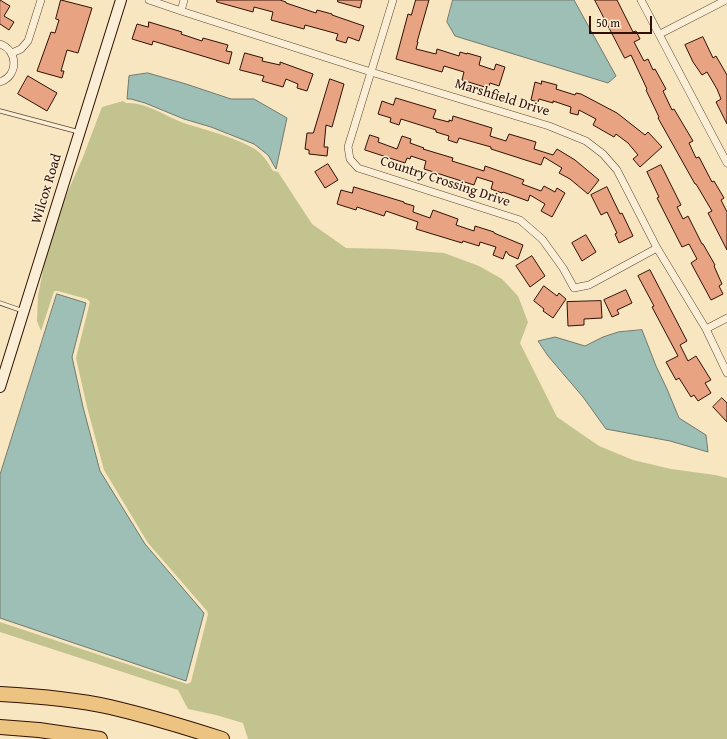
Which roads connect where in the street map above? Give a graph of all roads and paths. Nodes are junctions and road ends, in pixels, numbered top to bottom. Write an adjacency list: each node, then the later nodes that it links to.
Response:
1 (41, 0): 11 (street)
2 (121, 0): 15 (street, Wilcox Road)
3 (149, 0): 8 (street, Marshfield Drive)
4 (184, 0): 8 (street)
5 (393, 0): 12 (street, Country Crossing Drive)
6 (641, 0): 9 (street)
7 (726, 0): 9 (street)
8 (181, 11): 12 (street, Marshfield Drive)
9 (660, 34): 16 (street)
10 (0, 44): 11 (street)
11 (12, 53): 13 (street)
12 (371, 72): 17 (street, Marshfield Drive); 17 (street, Country Crossing Drive)
13 (0, 82)
14 (0, 111): 15 (lane)
15 (80, 132): 19 (street, Wilcox Road)
16 (727, 163)
17 (658, 248): 21 (street, Marshfield Drive)
18 (0, 303): 19 (lane)
19 (24, 311): 23 (street, Wilcox Road)
20 (727, 318): 21 (street)
21 (706, 329): 22 (street, Marshfield Drive)
22 (727, 373)
23 (0, 387)
24 (0, 694): 29 (highway)
25 (0, 703): 28 (highway)
26 (0, 727): 27 (highway)
27 (100, 739)
28 (192, 739)
29 (222, 739)

